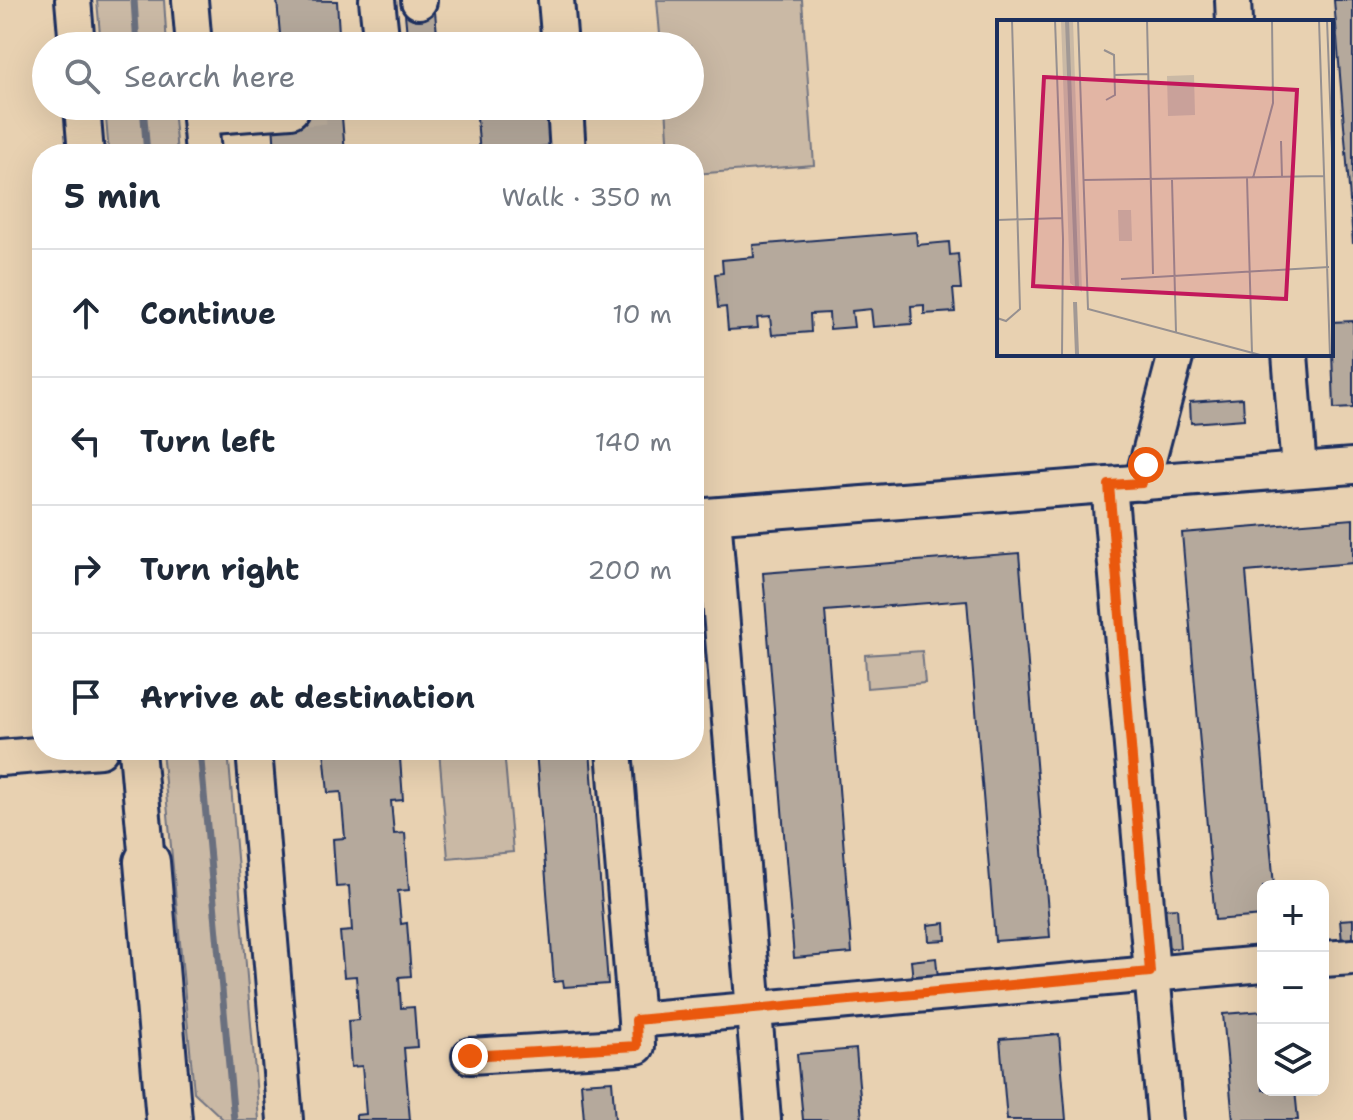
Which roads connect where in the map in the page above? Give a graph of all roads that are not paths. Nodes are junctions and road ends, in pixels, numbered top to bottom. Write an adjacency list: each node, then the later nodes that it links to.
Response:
1 (73, 0): 7 (street)
2 (190, 0): 8 (street)
3 (377, 0): 9 (street)
4 (556, 0): 10 (street)
5 (1233, 0): 6 (street)
6 (1234, 20)
7 (76, 32)
8 (193, 32)
9 (380, 32)
10 (559, 32)
11 (83, 120): 14 (street)
12 (201, 120): 15 (street)
13 (566, 120): 16 (street)
14 (85, 144)
15 (202, 144)
16 (567, 144)
17 (1175, 356): 21 (street)
18 (1290, 356): 20 (street)
19 (1353, 466): 20 (street)
20 (1299, 470): 21 (street)
21 (1126, 484): 22 (street); 33 (street)
22 (704, 517)
23 (704, 527): 34 (street)
24 (32, 755): 25 (street)
25 (0, 758)
26 (138, 760): 29 (street)
27 (255, 760): 39 (street)
28 (615, 760): 35 (street)
29 (147, 862): 37 (main road); 38 (main road)
30 (1353, 957): 31 (street)
31 (1329, 959)
32 (1257, 964): 33 (street)
33 (1150, 972): 34 (street); 41 (street)
34 (754, 1009): 35 (street); 40 (street)
35 (636, 1020): 36 (street)
36 (470, 1056)
37 (145, 1120)
38 (169, 1120)
39 (285, 1120)
40 (763, 1120)
41 (1165, 1120)

